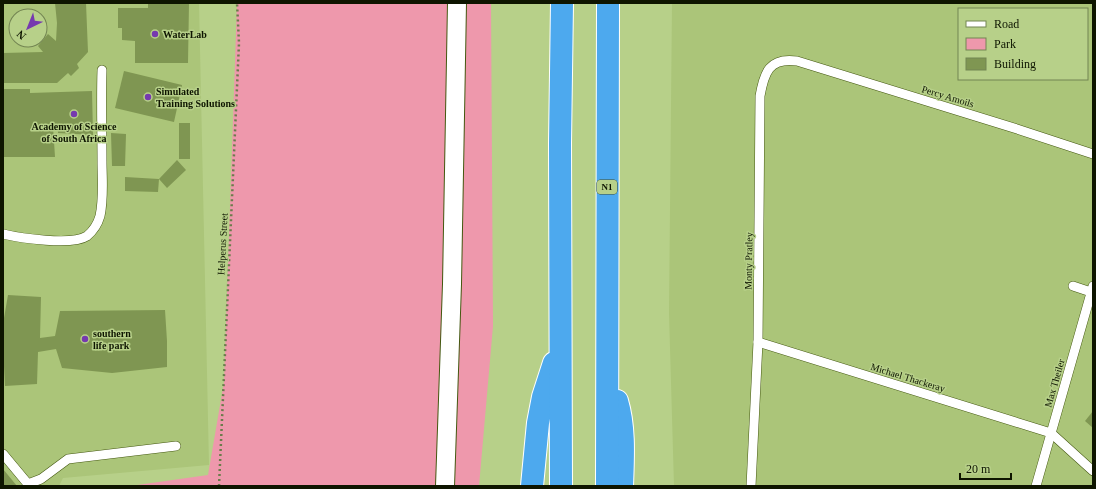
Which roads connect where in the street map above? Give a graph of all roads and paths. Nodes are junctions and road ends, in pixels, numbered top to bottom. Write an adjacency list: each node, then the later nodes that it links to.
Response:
1 (237, 3): 18 (path, Helperus Street)
2 (457, 3): 19 (street)
3 (562, 3): 12 (highway)
4 (608, 3): 13 (highway, N1)
5 (797, 61): 7 (lane, Percy Amoils); 11 (lane, Monty Pratley)
6 (102, 70): 8 (lane)
7 (1093, 154)
8 (3, 234)
9 (1072, 286): 10 (lane)
10 (1092, 289): 14 (lane, Max Theiler)
11 (758, 342): 14 (lane, Michael Thackeray); 24 (lane, Monty Pratley)
12 (560, 345): 20 (highway); 21 (highway)
13 (606, 372): 22 (highway, N1); 23 (highway)
14 (1051, 433): 17 (lane); 25 (lane, Max Theiler)
15 (176, 446): 16 (lane)
16 (3, 454)
17 (1093, 471)
18 (219, 486)
19 (445, 486)
20 (532, 486)
21 (560, 486)
22 (606, 486)
23 (622, 486)
24 (751, 486)
25 (1036, 486)

